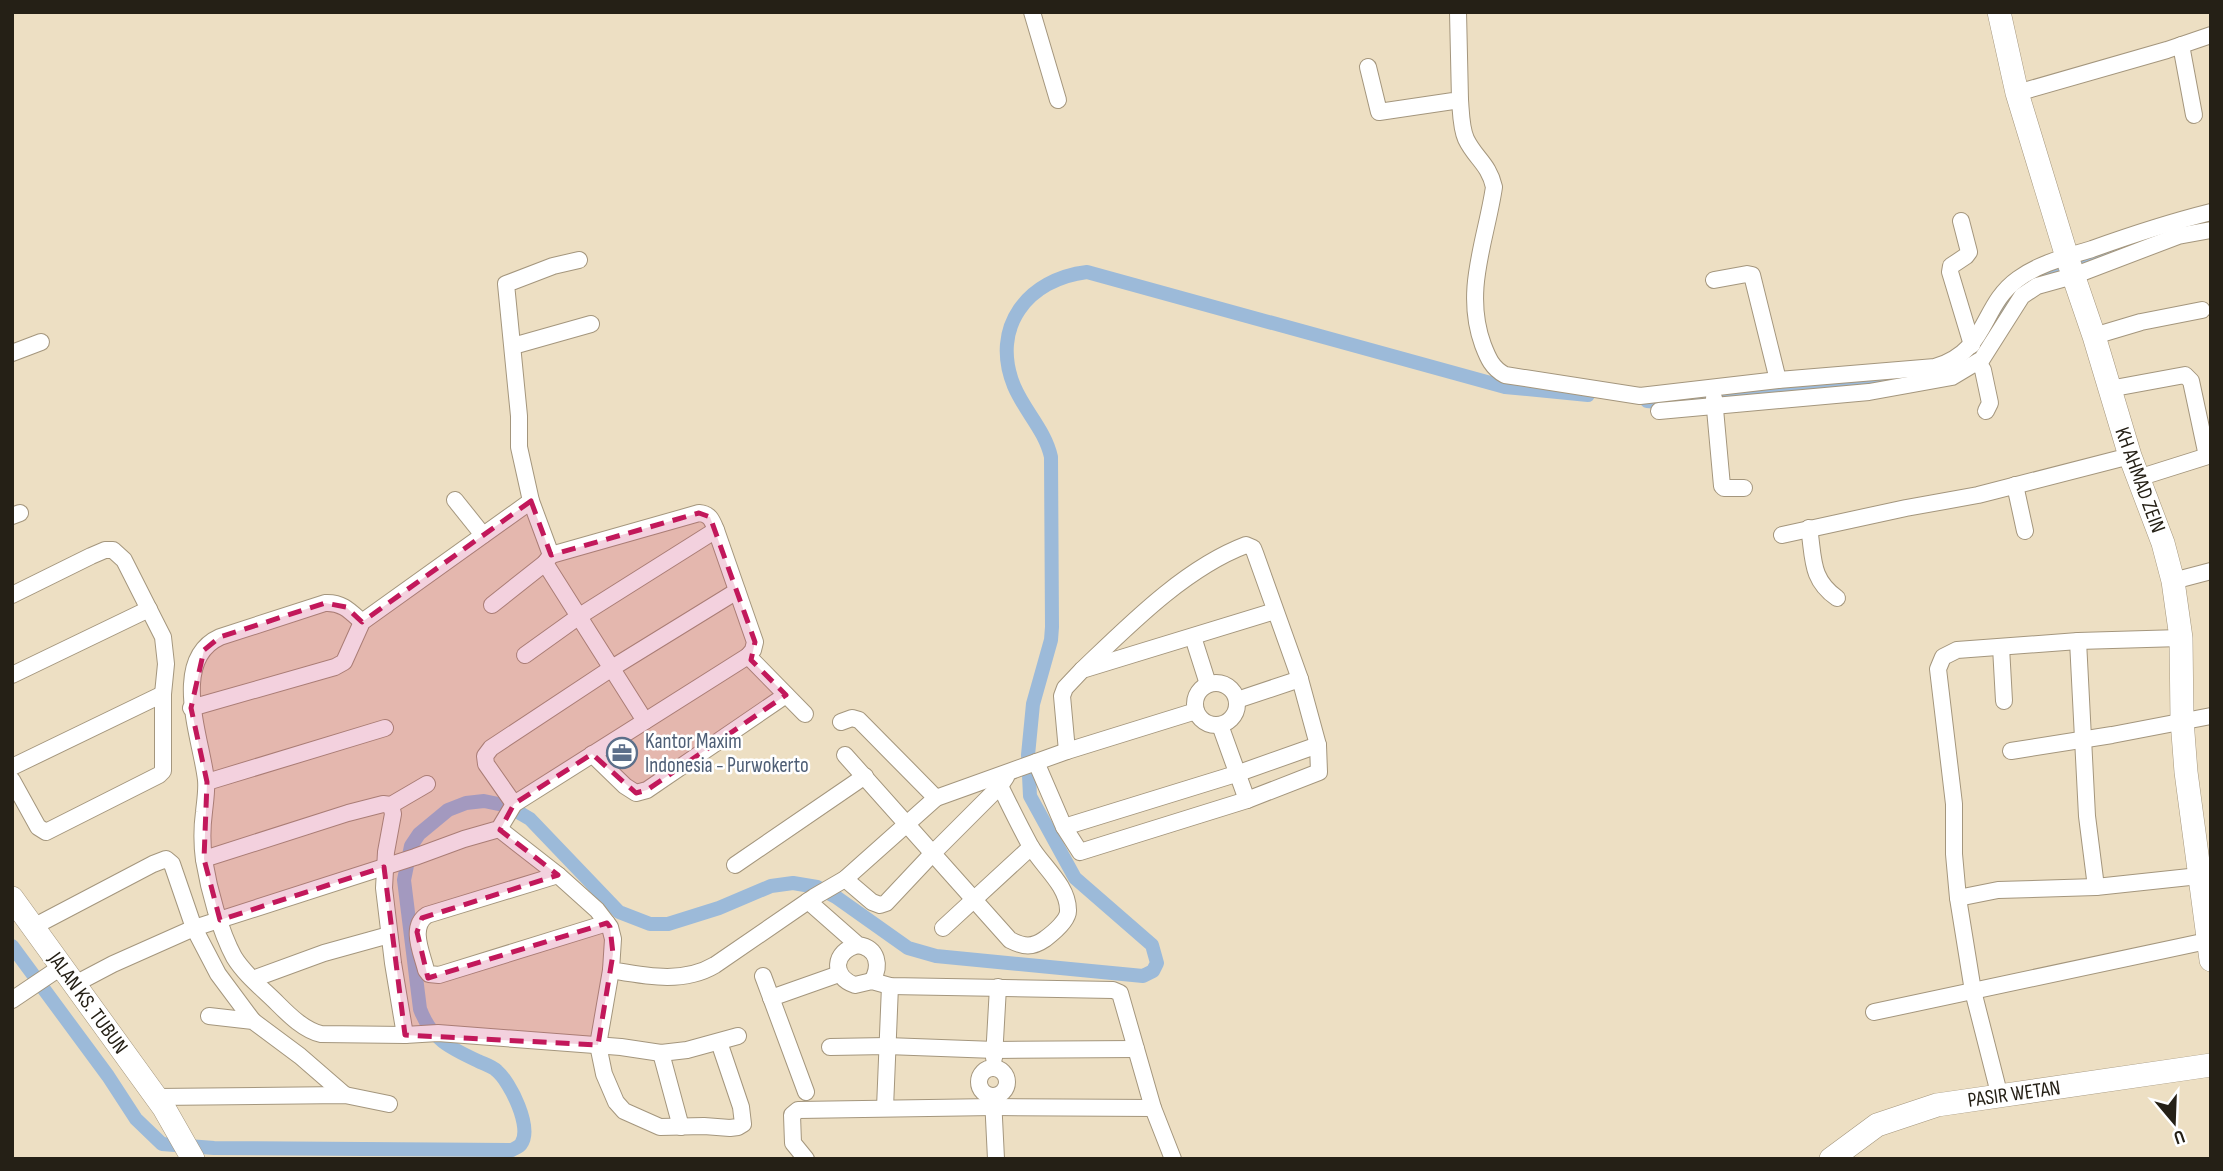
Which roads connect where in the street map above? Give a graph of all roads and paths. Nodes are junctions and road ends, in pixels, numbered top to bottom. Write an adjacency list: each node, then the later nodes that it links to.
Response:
1 (1032, 12): 8 (street)
2 (1458, 12): 9 (street)
3 (2000, 12): 7 (street, KH AHMAD ZEIN)
4 (2211, 35): 5 (street)
5 (2181, 45): 7 (street); 10 (street)
6 (1368, 66): 9 (street)
7 (2017, 93): 16 (street, KH AHMAD ZEIN)
8 (1058, 100)
9 (1460, 100): 28 (street)
10 (2194, 115)
11 (2211, 212): 14 (street)
12 (1961, 221): 23 (street)
13 (2211, 230): 14 (street)
14 (2115, 250): 16 (street)
15 (579, 260): 22 (street)
16 (2070, 267): 20 (street, KH AHMAD ZEIN); 23 (street); 25 (street)
17 (1714, 280): 26 (street)
18 (2202, 310): 20 (street)
19 (591, 324): 22 (street)
20 (2094, 336): 27 (street, KH AHMAD ZEIN)
21 (41, 342): 24 (street)
22 (513, 345): 37 (street)
23 (1972, 345): 26 (street)
24 (12, 353)
25 (1978, 362): 28 (street); 30 (street)
26 (1778, 380): 28 (street)
27 (2109, 389): 31 (street, KH AHMAD ZEIN); 32 (street)
28 (1714, 397): 29 (street); 35 (street)
29 (1659, 411)
30 (1986, 411)
31 (2130, 456): 33 (street, KH AHMAD ZEIN); 34 (street)
32 (2209, 456): 33 (street)
33 (2138, 478): 45 (street, KH AHMAD ZEIN)
34 (2015, 485): 38 (street); 40 (street)
35 (1744, 488)
36 (455, 500): 42 (street)
37 (531, 501): 42 (street); 43 (street)
38 (1809, 528): 41 (street); 48 (street)
39 (716, 530): 43 (street); 46 (street); 52 (street)
40 (2025, 531)
41 (1782, 534)
42 (483, 535): 53 (street)
43 (548, 559): 49 (street); 52 (street)
44 (2211, 571): 45 (street)
45 (2173, 581): 55 (street, KH AHMAD ZEIN)
46 (737, 591): 59 (street); 60 (street)
47 (12, 595): 50 (street)
48 (1837, 598)
49 (492, 605)
50 (149, 609): 62 (street); 65 (street)
51 (1275, 611): 54 (street); 61 (street); 63 (street)
52 (579, 617): 58 (street); 60 (street)
53 (362, 622): 69 (street); 69 (street)
54 (1193, 637): 61 (street); 64 (street)
55 (2181, 638): 56 (street); 73 (street, KH AHMAD ZEIN)
56 (2078, 642): 57 (street); 78 (street)
57 (2001, 647): 68 (street); 109 (street)
58 (524, 655)
59 (748, 656): 66 (street); 74 (street)
60 (612, 668): 74 (street); 94 (street)
61 (1082, 670): 80 (street)
62 (12, 675)
63 (1300, 679): 67 (street); 79 (street)
64 (1208, 684): 67 (street); 70 (street)
65 (163, 694): 84 (street); 88 (street)
66 (786, 695): 71 (street); 82 (street)
67 (1237, 700): 76 (street)
68 (2004, 701)
69 (191, 708): 89 (street)
70 (1196, 711): 76 (street); 80 (street)
71 (805, 714)
72 (2211, 716): 73 (street)
73 (2182, 720): 78 (street); 97 (street, KH AHMAD ZEIN)
74 (645, 721): 82 (street)
75 (841, 722): 91 (street)
76 (1220, 725): 86 (street)
77 (385, 728): 89 (street)
78 (2084, 739): 81 (street); 105 (street)
79 (1318, 746): 86 (street); 92 (street)
80 (1067, 751): 85 (street)
81 (2011, 751)
82 (592, 754): 94 (street)
83 (845, 755): 87 (street)
84 (12, 767)
85 (1018, 770): 91 (street); 96 (street); 98 (street); 99 (street)
86 (1239, 773): 92 (street); 96 (street)
87 (865, 776): 95 (street); 101 (street)
88 (12, 780)
89 (207, 782): 100 (street)
90 (427, 784): 93 (street)
91 (936, 798): 95 (street)
92 (1247, 800): 96 (street)
93 (391, 805): 100 (street); 102 (street)
94 (508, 815): 102 (street); 103 (street)
95 (907, 824): 99 (street); 104 (street)
96 (1064, 827)
97 (2202, 839): 106 (street, KH AHMAD ZEIN)
98 (1031, 847): 110 (street); 110 (street)
99 (933, 852): 104 (street); 110 (street)
100 (204, 859): 112 (street)
101 (735, 865)
102 (387, 866): 112 (street); 115 (street)
103 (558, 875): 111 (street); 111 (street)
104 (845, 879): 107 (street)
105 (2096, 887): 106 (street); 109 (street)
106 (2204, 890): 117 (street, KH AHMAD ZEIN)
107 (817, 896): 116 (street); 118 (street)
108 (12, 898): 113 (street, JALAN KS. TUBUN)
109 (1958, 898): 126 (street)
110 (974, 901): 114 (street)
111 (607, 923): 118 (street)
112 (208, 924): 113 (street); 121 (street); 122 (street); 131 (street)
113 (33, 927): 122 (street, JALAN KS. TUBUN)
114 (943, 928)
115 (389, 935): 121 (street); 132 (street)
116 (858, 946): 119 (street); 123 (street)
117 (2209, 951): 126 (street)
118 (611, 970): 136 (street)
119 (839, 974): 123 (street); 127 (street)
120 (764, 976): 127 (street)
121 (253, 979): 135 (street)
122 (52, 980): 128 (street); 146 (street, JALAN KS. TUBUN)
123 (872, 981): 124 (street)
124 (890, 986): 125 (street); 137 (street)
125 (998, 988): 139 (street); 140 (street)
126 (1973, 991): 129 (street); 145 (street)
127 (771, 998): 143 (street)
128 (12, 1000)
129 (1874, 1012)
130 (209, 1016): 131 (street)
131 (253, 1021): 135 (street)
132 (409, 1035): 135 (street); 136 (street)
133 (738, 1036): 134 (street)
134 (719, 1042): 141 (street); 151 (street)
135 (307, 1045): 144 (street)
136 (598, 1045): 141 (street); 151 (street)
137 (887, 1046): 138 (street); 140 (street); 149 (street)
138 (830, 1047)
139 (1136, 1049): 140 (street); 150 (street)
140 (995, 1050): 147 (street)
141 (660, 1053): 151 (street)
142 (2211, 1065): 145 (street, PASIR WETAN)
143 (806, 1092)
144 (345, 1095): 146 (street); 148 (street)
145 (2000, 1097): 156 (street, PASIR WETAN)
146 (160, 1102): 152 (street, JALAN KS. TUBUN)
147 (993, 1102): 149 (street); 150 (street); 154 (street)
148 (389, 1104)
149 (885, 1108): 153 (street)
150 (1153, 1108): 155 (street)
151 (681, 1127)
152 (193, 1159)
153 (806, 1159)
154 (996, 1159)
155 (1173, 1159)
156 (1830, 1159)

